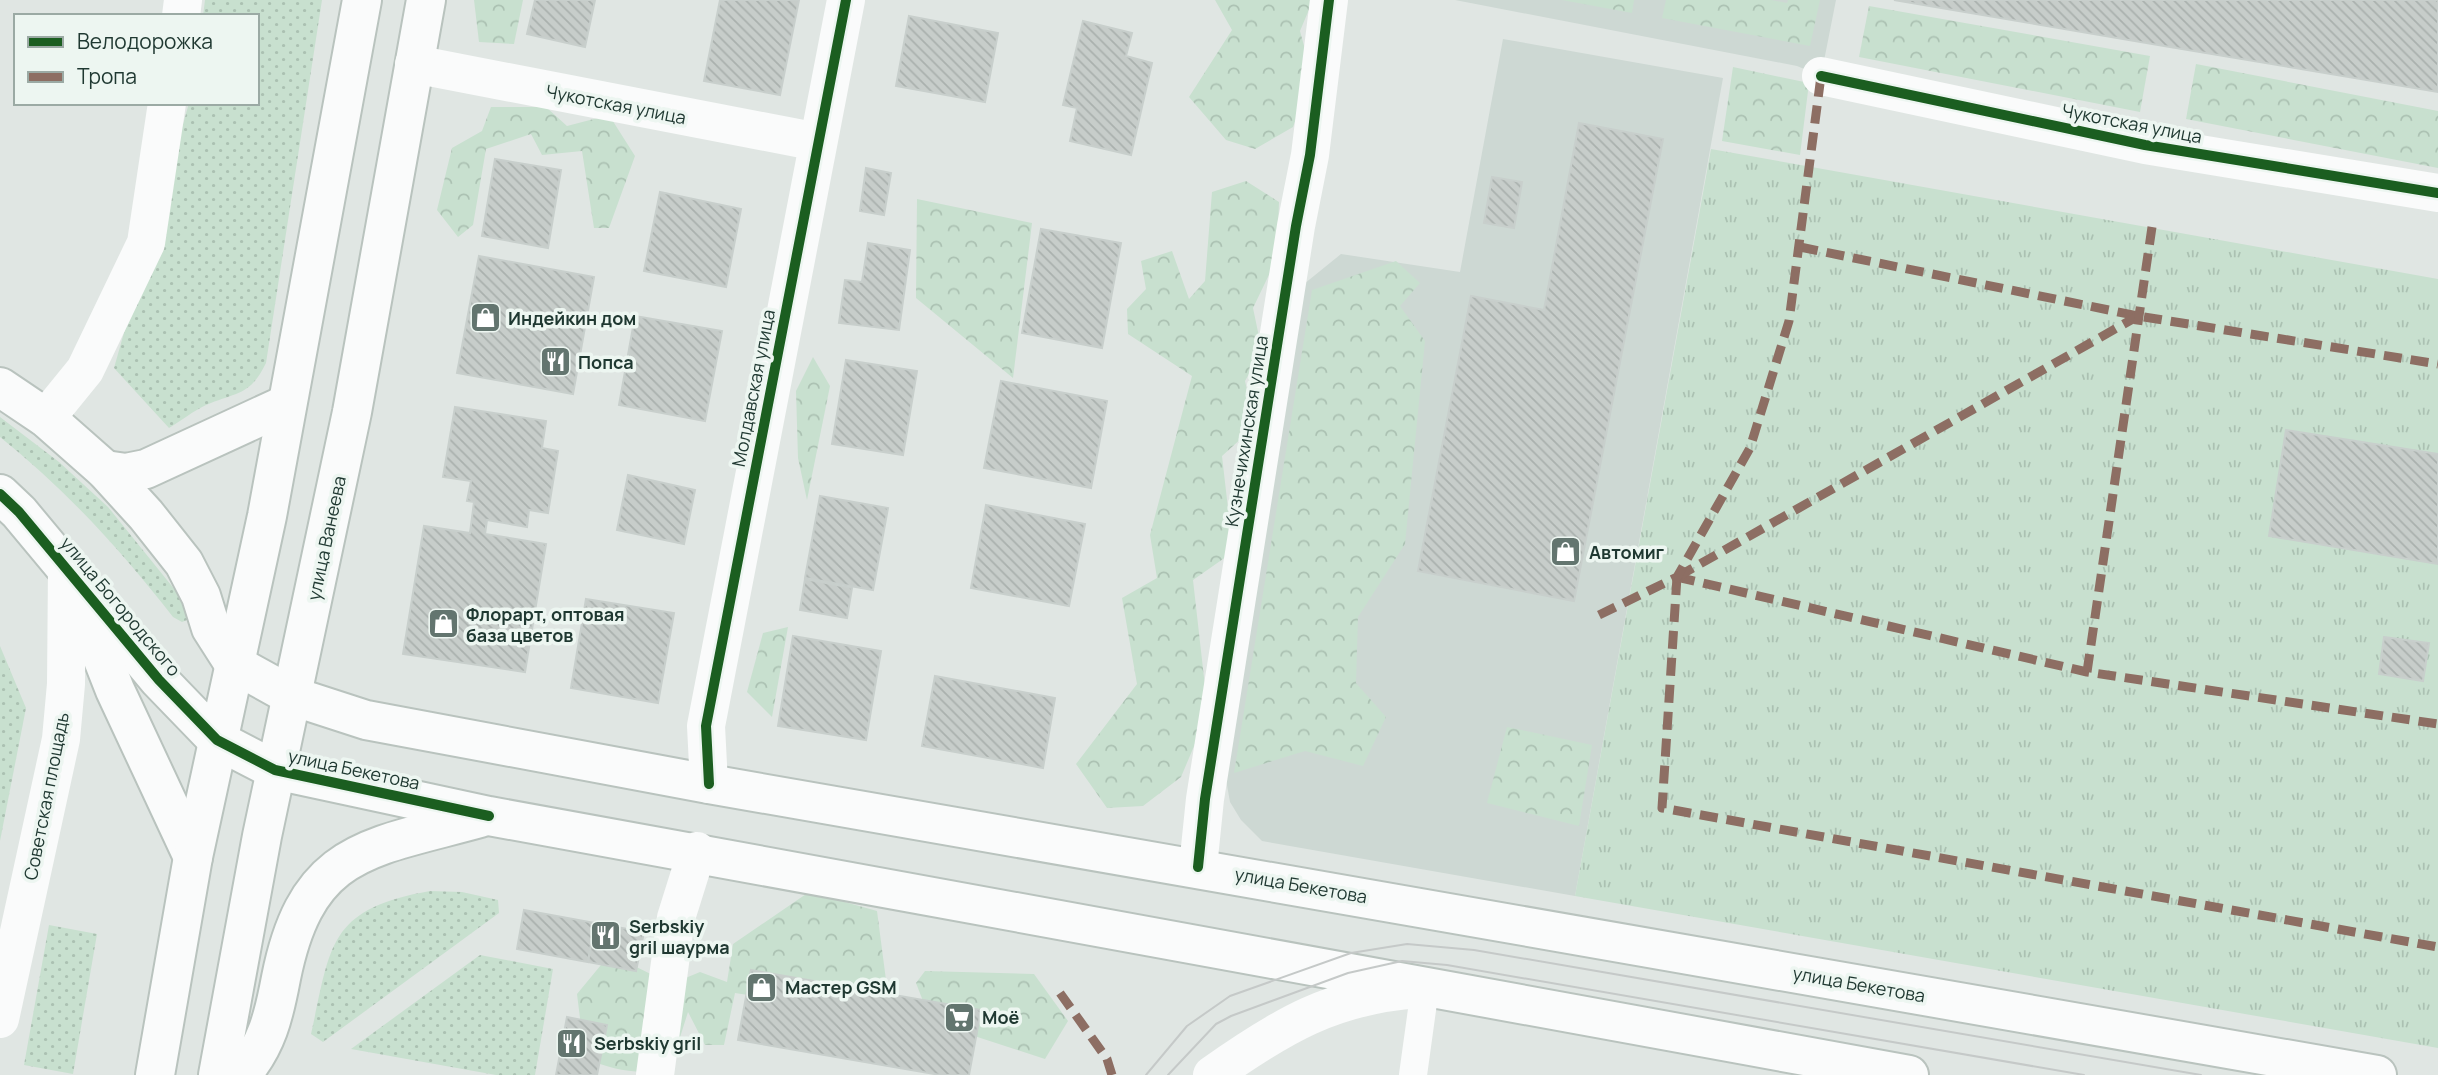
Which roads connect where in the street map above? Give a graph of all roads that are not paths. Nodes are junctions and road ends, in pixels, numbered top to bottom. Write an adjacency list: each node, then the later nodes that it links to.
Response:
1 (362, 0): 11 (main road)
2 (426, 0): 5 (main road, улица Ванеева)
3 (846, 0): 8 (main road, Молдавская улица)
4 (1329, 0): 24 (main road, Кузнечихинская улица)
5 (414, 64): 8 (main road, Чукотская улица); 17 (main road, улица Ванеева)
6 (1821, 76): 9 (main road, Чукотская улица)
7 (167, 105): 12 (main road)
8 (818, 142): 20 (main road, Молдавская улица)
9 (2438, 194)
10 (0, 387): 12 (main road)
11 (287, 404): 13 (main road); 16 (main road)
12 (46, 418): 13 (main road)
13 (105, 470): 16 (main road)
14 (0, 494): 15 (main road, улица Богородского)
15 (67, 569): 18 (main road, улица Богородского); 23 (main road); 26 (main road, Советская площадь)
16 (234, 664): 17 (main road, улица Бекетова); 18 (main road)
17 (292, 696): 19 (main road, улица Ванеева); 20 (main road, улица Бекетова)
18 (217, 740): 19 (main road, улица Бекетова); 23 (main road)
19 (275, 770): 21 (main road, улица Бекетова); 28 (main road, улица Ванеева)
20 (709, 784): 24 (main road, улица Бекетова)
21 (489, 816): 22 (main road, улица Бекетова); 29 (main road)
22 (697, 852): 25 (main road, улица Бекетова); 30 (main road)
23 (193, 857): 27 (main road)
24 (1198, 867): 34 (main road, улица Бекетова)
25 (1424, 988): 31 (main road); 32 (lane); 33 (main road, улица Бекетова)
26 (0, 1019)
27 (155, 1075)
28 (218, 1075)
29 (241, 1075)
30 (655, 1075)
31 (1212, 1075)
32 (1413, 1075)
33 (1909, 1075)
34 (2377, 1075)

